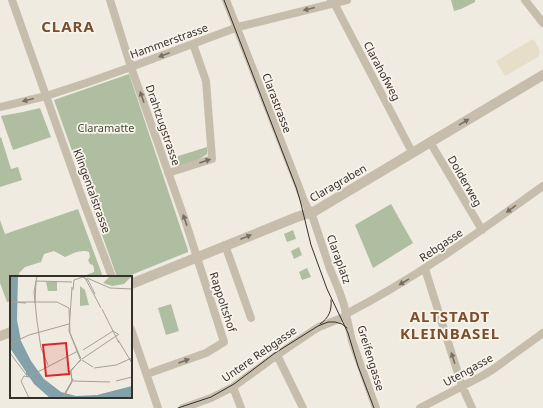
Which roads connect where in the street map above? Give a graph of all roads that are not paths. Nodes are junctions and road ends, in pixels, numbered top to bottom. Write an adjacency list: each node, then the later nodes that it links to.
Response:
1 (12, 0): 12 (street, Klingentalstrasse)
2 (110, 0): 10 (street, Drahtzugstrasse)
3 (226, 0): 8 (street, Clarastrasse)
4 (347, 0): 6 (street, Hammerstrasse)
5 (525, 0): 7 (street)
6 (333, 1): 8 (street, Hammerstrasse, one-way to 8); 15 (street, Clarahofweg)
7 (543, 23)
8 (236, 28): 9 (street, Hammerstrasse); 18 (street, Clarastrasse)
9 (193, 44): 10 (street, Hammerstrasse, one-way to 10); 16 (street, one-way to 9)
10 (131, 67): 12 (street, Hammerstrasse); 16 (street, Drahtzugstrasse, one-way to 10)
11 (543, 75): 14 (street, Claragraben, one-way to 11)
12 (46, 96): 13 (street, Hammerstrasse, one-way to 13); 23 (street, Klingentalstrasse)
13 (0, 107)
14 (430, 142): 15 (street, Claragraben); 19 (street, Dolderweg)
15 (412, 152): 18 (street, Claragraben)
16 (168, 173): 21 (street, Drahtzugstrasse, one-way to 16)
17 (543, 186): 19 (street, Rebgasse, one-way to 19)
18 (310, 212): 20 (street, Claragraben, one-way to 18); 25 (street, Claraplatz)
19 (482, 230): 22 (street, Rebgasse)
20 (225, 245): 21 (street, Claragraben); 26 (street)
21 (197, 257): 24 (street, Claragraben); 32 (street, Rappoltshof, one-way to 21)
22 (425, 269): 25 (street, Rebgasse, one-way to 25); 33 (street, one-way to 22)
23 (112, 276)
24 (132, 284)
25 (346, 314): 31 (street, Untere Rebgasse); 39 (street, Greifengasse)
26 (251, 318)
27 (10, 332): 30 (street)
28 (132, 332): 32 (street)
29 (543, 333): 33 (street, Utengasse)
30 (0, 336)
31 (277, 355): 34 (street, Untere Rebgasse); 38 (street)
32 (147, 374): 35 (street)
33 (462, 386): 40 (street, Utengasse); 41 (street)
34 (233, 387): 36 (street, Untere Rebgasse); 37 (street)
35 (158, 408)
36 (183, 408)
37 (241, 408)
38 (303, 408)
39 (376, 408)
40 (420, 408)
41 (472, 408)

